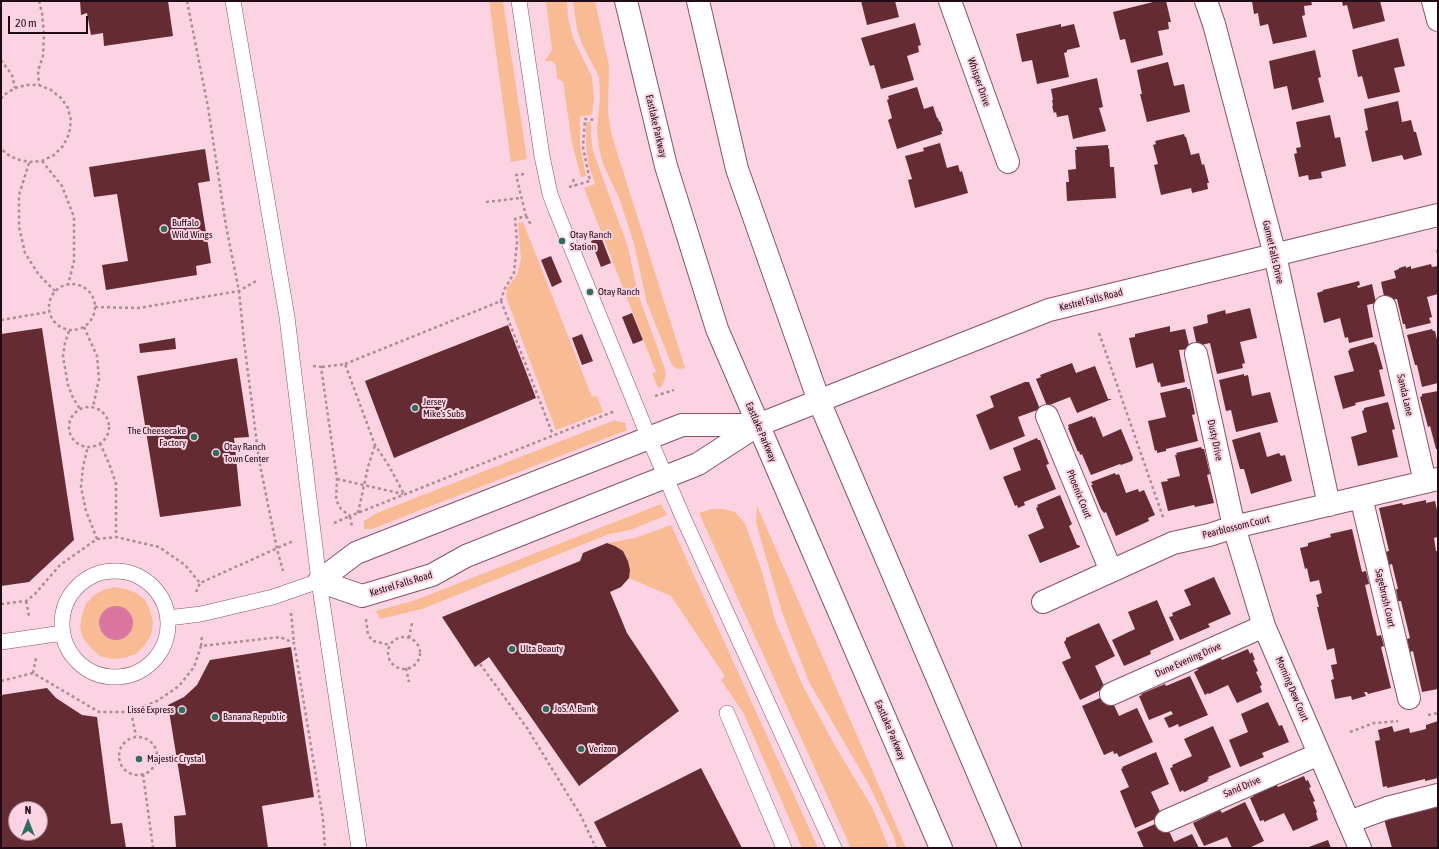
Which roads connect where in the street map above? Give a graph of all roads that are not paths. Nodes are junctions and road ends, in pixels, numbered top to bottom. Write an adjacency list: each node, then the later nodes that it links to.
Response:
1 (233, 1): 24 (lane)
2 (518, 1): 17 (lane)
3 (626, 1): 16 (street, Eastlake Parkway)
4 (698, 1): 14 (street)
5 (950, 1): 9 (street, Whisper Drive)
6 (1206, 1): 11 (street, Garnet Falls Drive)
7 (1433, 1): 8 (street)
8 (1438, 20)
9 (1008, 162)
10 (1438, 215): 11 (street, Kestrel Falls Road)
11 (1275, 255): 14 (street, Kestrel Falls Road); 21 (street, Garnet Falls Drive)
12 (1385, 307): 19 (street, Sanda Lane)
13 (1196, 354): 22 (street, Dusty Drive)
14 (819, 401): 16 (street, Kestrel Falls Road); 41 (street)
15 (1047, 416): 23 (street, Phoenix Court)
16 (758, 425): 17 (street, Kestrel Falls Road); 18 (street, Kestrel Falls Road); 40 (street, Eastlake Parkway)
17 (648, 438): 18 (lane); 24 (street, Kestrel Falls Road)
18 (666, 476): 24 (street, Kestrel Falls Road); 39 (lane)
19 (1432, 481): 20 (street, Pearblossom Court)
20 (1361, 497): 21 (street, Pearblossom Court); 31 (street, Sagebrush Court)
21 (1330, 505): 22 (street, Pearblossom Court)
22 (1234, 527): 23 (street, Pearblossom Court); 27 (street, Morning Dew Court)
23 (1111, 571): 25 (street, Pearblossom Court)
24 (319, 581): 26 (lane); 37 (lane)
25 (1043, 602)
26 (168, 618): 28 (lane); 28 (lane)
27 (1264, 626): 30 (street, Dune Evening Drive); 33 (street, Morning Dew Court)
28 (63, 633): 29 (lane)
29 (1, 642)
30 (1111, 694)
31 (1409, 698)
32 (728, 713): 38 (lane)
33 (1319, 754): 35 (street, Sand Drive); 36 (street, Morning Dew Court)
34 (1438, 795): 36 (street)
35 (1166, 821)
36 (1349, 822): 42 (street, Morning Dew Court)
37 (359, 848)
38 (784, 848)
39 (834, 848)
40 (941, 848)
41 (1010, 848)
42 (1360, 848)

